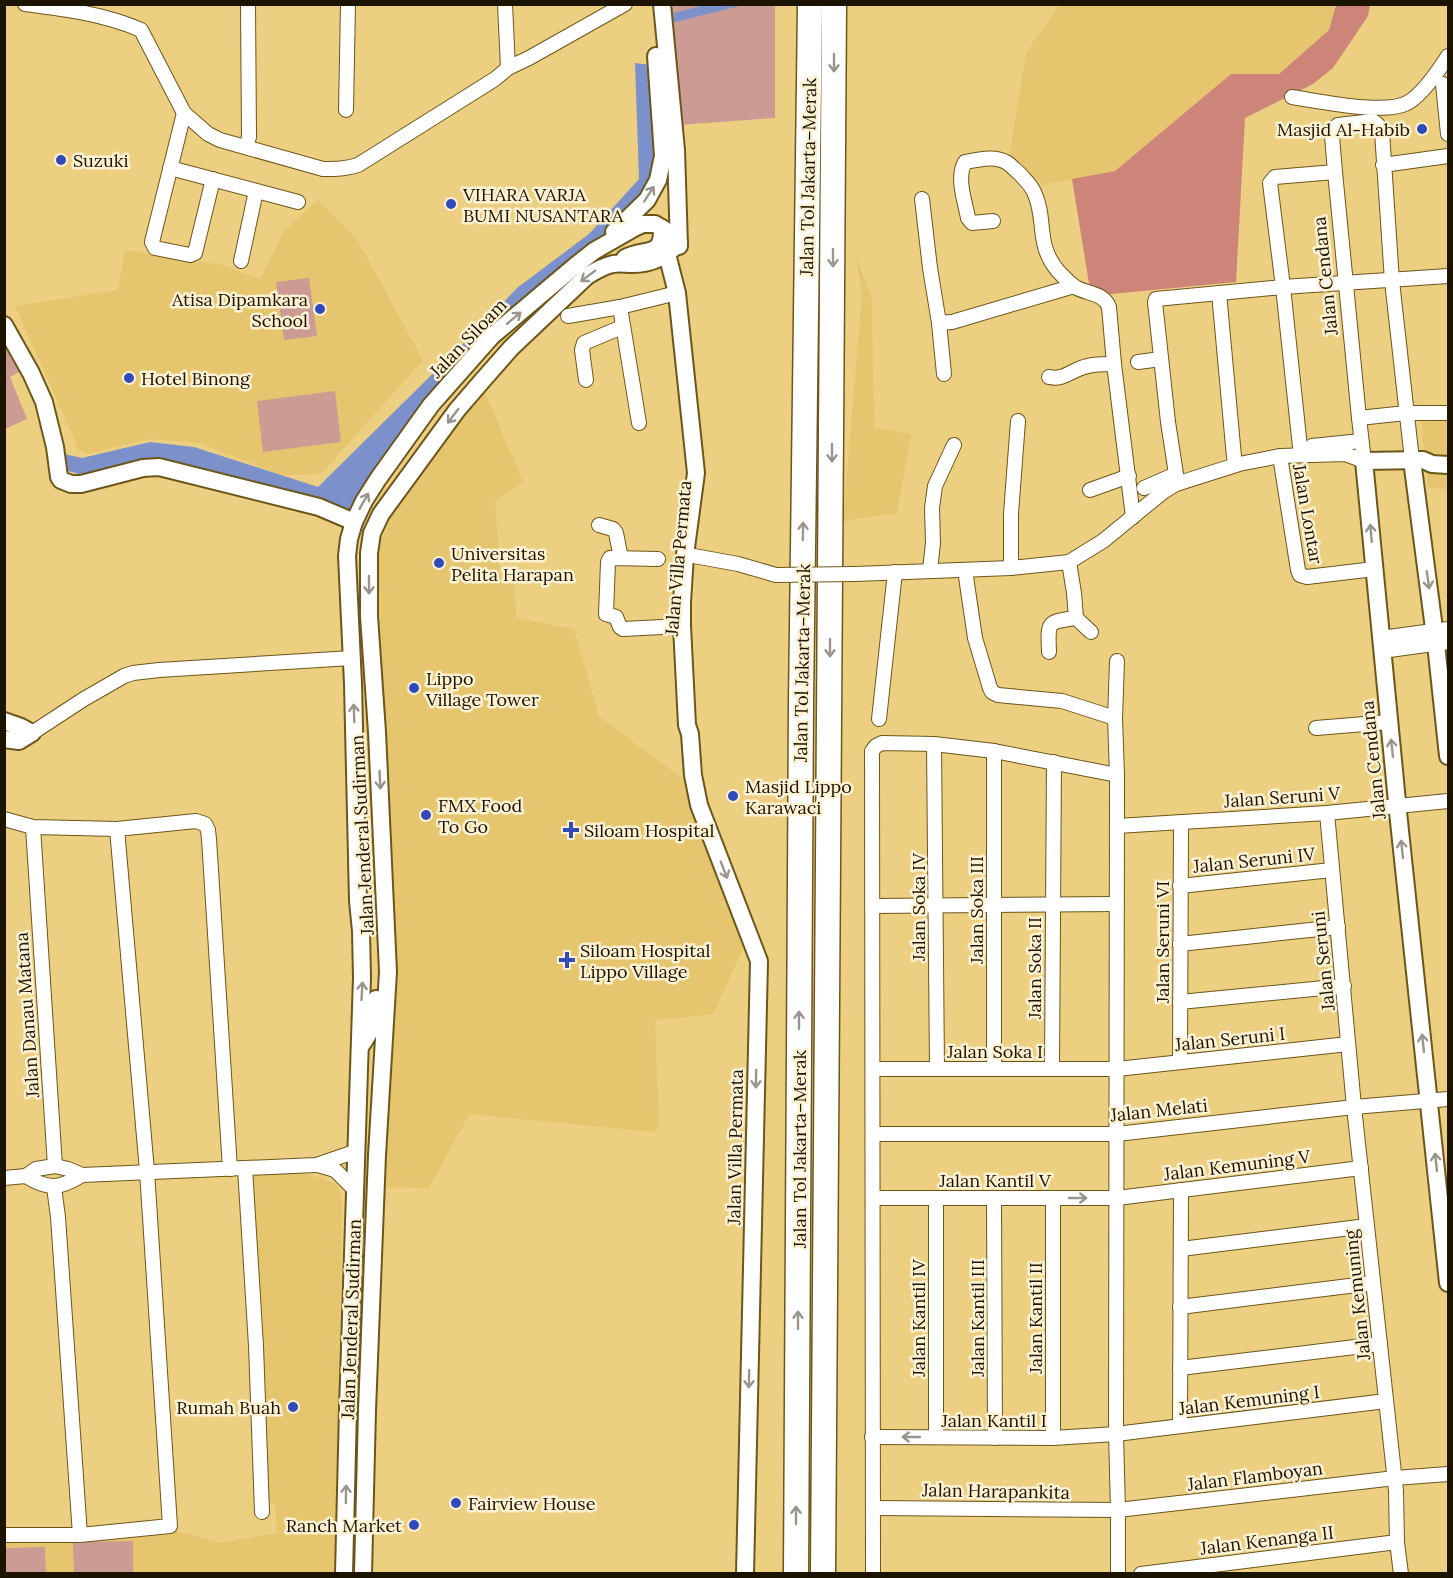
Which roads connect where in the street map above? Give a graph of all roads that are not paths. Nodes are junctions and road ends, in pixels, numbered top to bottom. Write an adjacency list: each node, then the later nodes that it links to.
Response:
1 (25, 4): 15 (street)
2 (248, 4): 17 (street)
3 (348, 4): 14 (street)
4 (505, 4): 11 (street)
5 (625, 4): 11 (street)
6 (810, 4): 180 (highway, Jalan Tol Jakarta–Merak, one-way to 6)
7 (834, 4): 181 (highway, Jalan Tol Jakarta–Merak, one-way to 181)
8 (657, 6): 9 (street)
9 (660, 42): 28 (street); 29 (street, one-way to 9)
10 (1449, 56): 13 (street)
11 (508, 68): 17 (street)
12 (1443, 84): 16 (street)
13 (1292, 98)
14 (346, 110)
15 (184, 113): 17 (street); 20 (street)
16 (1449, 134)
17 (246, 147)
18 (1449, 156): 19 (street)
19 (1383, 165): 21 (street, Jalan Cendana); 33 (street, Jalan Cendana)
20 (170, 168): 22 (street); 22 (street)
21 (1335, 172): 34 (street, Jalan Cendana); 36 (street)
22 (213, 180): 23 (street)
23 (256, 191): 25 (street); 30 (street)
24 (922, 199): 41 (street)
25 (298, 202)
26 (993, 221): 35 (street)
27 (662, 228): 28 (street); 29 (street, Jalan Siloam); 31 (street)
28 (673, 249): 31 (street, Jalan Jenderal Sudirman); 37 (street, Jalan Villa Permata); 71 (street, Jalan Villa Permata)
29 (594, 251): 69 (street, Jalan Siloam, one-way to 29)
30 (241, 261)
31 (614, 263): 81 (street, Jalan Jenderal Sudirman, one-way to 81)
32 (1449, 276): 33 (street)
33 (1392, 281): 34 (street); 50 (street, Jalan Cendana)
34 (1345, 283): 36 (street); 52 (street, Jalan Cendana)
35 (1074, 286): 41 (street); 46 (street)
36 (1283, 287): 38 (street); 57 (street)
37 (677, 293): 39 (street); 71 (street, Jalan Villa Permata)
38 (1219, 293): 44 (street); 60 (street)
39 (620, 308): 40 (street); 43 (street)
40 (568, 316)
41 (939, 323): 47 (street)
42 (4, 325): 69 (street)
43 (622, 327): 49 (street); 54 (street)
44 (1161, 359): 45 (street); 64 (street)
45 (1138, 362)
46 (1114, 364): 48 (street); 65 (street)
47 (944, 374)
48 (1050, 377)
49 (586, 380)
50 (1406, 413): 51 (street); 52 (street); 61 (street, Jalan Cendana)
51 (1449, 413)
52 (1359, 418): 55 (street, Jalan Cendana)
53 (1018, 421): 76 (street)
54 (639, 423)
55 (1361, 441): 57 (street); 62 (street, Jalan Cendana)
56 (954, 445): 78 (street)
57 (1300, 447): 60 (street)
58 (1449, 454): 61 (street)
59 (1280, 456): 62 (street); 68 (street); 77 (street, Jalan Lontar)
60 (1234, 457): 64 (street)
61 (1417, 460): 62 (street); 63 (street); 85 (street, Jalan Cendana, one-way to 85)
62 (1364, 461): 77 (street, Jalan Cendana, one-way to 62)
63 (1449, 465)
64 (1176, 474): 66 (street)
65 (1129, 476): 67 (street); 68 (street)
66 (1144, 488)
67 (1089, 490)
68 (1133, 517): 75 (street)
69 (354, 522): 72 (street, Jalan Siloam)
70 (599, 525): 73 (street)
71 (689, 555): 80 (street, bridge); 83 (street, Jalan Villa Permata)
72 (347, 556): 88 (street, Jalan Jenderal Sudirman)
73 (621, 558): 74 (street); 83 (street)
74 (658, 559)
75 (1069, 562): 76 (street); 82 (street)
76 (1011, 568): 79 (street)
77 (1374, 569): 86 (street, Jalan Cendana)
78 (930, 570): 79 (street); 80 (street)
79 (965, 570): 91 (street)
80 (894, 572): 92 (street)
81 (369, 616): 88 (street); 119 (street, Jalan Jenderal Sudirman, one-way to 119)
82 (1076, 618): 84 (street); 87 (street)
83 (685, 626): 179 (street, Jalan Villa Permata, one-way to 179)
84 (1091, 632)
85 (1442, 636): 86 (street); 90 (street, Jalan Cendana)
86 (1381, 644): 94 (street, Jalan Cendana)
87 (1049, 652)
88 (352, 658): 96 (street); 125 (street, Jalan Jenderal Sudirman, one-way to 88)
89 (1117, 661): 91 (street)
90 (1446, 715): 100 (street, Jalan Cendana)
91 (1115, 718): 102 (street)
92 (879, 719)
93 (4, 721): 96 (street)
94 (1389, 722): 95 (street); 105 (street, Jalan Cendana, one-way to 94)
95 (1316, 728)
96 (32, 733): 97 (street)
97 (4, 739)
98 (934, 744): 99 (street); 117 (street, Jalan Soka IV); 118 (street)
99 (994, 751): 101 (street); 114 (street, Jalan Soka III)
100 (1449, 756)
101 (1054, 762): 102 (street); 115 (street, Jalan Soka II)
102 (1117, 775): 110 (street)
103 (1449, 801): 105 (street, Jalan Seruni V)
104 (1449, 807): 105 (street, Jalan Seruni V)
105 (1397, 809): 106 (street, Jalan Seruni V); 133 (street, Jalan Cendana, one-way to 105)
106 (1327, 815): 108 (street, Jalan Seruni V); 112 (street, Jalan Seruni)
107 (4, 819): 109 (street)
108 (1180, 824): 110 (street, Jalan Seruni V); 113 (street, Jalan Seruni VI)
109 (33, 827): 111 (street); 139 (street, Jalan Danau Matana)
110 (1117, 828): 116 (street)
111 (117, 829): 141 (street); 142 (street)
112 (1332, 870): 113 (street, Jalan Seruni IV); 120 (street, Jalan Seruni)
113 (1180, 886): 121 (street, Jalan Seruni VI)
114 (994, 904): 115 (street, Jalan Soka II); 117 (street, Jalan Soka II); 129 (street, Jalan Soka III)
115 (1053, 904): 116 (street, Jalan Soka II); 130 (street, Jalan Soka II)
116 (1117, 904): 131 (street)
117 (936, 905): 118 (street, Jalan Soka II); 128 (street, Jalan Soka IV)
118 (873, 906): 127 (street)
119 (386, 926): 125 (street); 178 (street, Jalan Jenderal Sudirman)
120 (1338, 927): 121 (street); 122 (street, Jalan Seruni)
121 (1180, 944): 123 (street, Jalan Seruni VI)
122 (1344, 986): 123 (street); 124 (street, Jalan Seruni)
123 (1180, 1002): 126 (street, Jalan Seruni VI)
124 (1348, 1044): 126 (street, Jalan Seruni I); 134 (street, Jalan Seruni)
125 (359, 1047): 137 (street, Jalan Jenderal Sudirman)
126 (1180, 1062): 131 (street, Jalan Seruni I)
127 (873, 1069): 128 (street, Jalan Soka I); 135 (street)
128 (937, 1069): 129 (street, Jalan Soka I)
129 (994, 1069): 130 (street, Jalan Soka I)
130 (1052, 1069): 131 (street, Jalan Soka I)
131 (1117, 1069): 136 (street)
132 (1449, 1099): 133 (street, Jalan Melati)
133 (1429, 1101): 134 (street, Jalan Melati); 157 (street, Jalan Cendana, one-way to 133)
134 (1354, 1107): 136 (street, Jalan Melati); 140 (street, Jalan Kemuning)
135 (873, 1134): 136 (street, Jalan Melati); 149 (street)
136 (1117, 1134): 153 (street)
137 (357, 1150): 138 (street); 147 (street, Jalan Jenderal Sudirman)
138 (316, 1165): 141 (street); 147 (street)
139 (55, 1166): 143 (street); 144 (street)
140 (1361, 1168): 148 (street, Jalan Kemuning V); 154 (street, Jalan Kemuning)
141 (238, 1169): 142 (street); 172 (street)
142 (147, 1171): 143 (street); 174 (street)
143 (82, 1175): 146 (street)
144 (26, 1176): 145 (street); 146 (street)
145 (4, 1178)
146 (54, 1187): 174 (street)
147 (355, 1190): 177 (street, Jalan Jenderal Sudirman, one-way to 147)
148 (1181, 1190): 153 (street, Jalan Kemuning V); 155 (street)
149 (873, 1198): 150 (street, Jalan Kantil V); 164 (street)
150 (936, 1198): 151 (street, Jalan Kantil V); 165 (street, Jalan Kantil IV)
151 (994, 1198): 152 (street, Jalan Kantil V); 166 (street, Jalan Kantil III)
152 (1053, 1198): 153 (street, Jalan Kantil V, one-way to 153); 167 (street, Jalan Kantil II)
153 (1116, 1198): 163 (street)
154 (1367, 1226): 155 (street); 156 (street, Jalan Kemuning)
155 (1180, 1249): 158 (street)
156 (1374, 1283): 158 (street); 159 (street, Jalan Kemuning)
157 (1449, 1283)
158 (1180, 1307): 160 (street)
159 (1380, 1344): 160 (street); 161 (street, Jalan Kemuning)
160 (1180, 1368): 162 (street)
161 (1386, 1401): 162 (street, Jalan Kemuning I); 169 (street, Jalan Kemuning)
162 (1180, 1426): 163 (street, Jalan Kemuning I)
163 (1116, 1434): 167 (street, Jalan Kantil I); 171 (street)
164 (872, 1437): 165 (street, Jalan Kantil I, one-way to 164); 170 (street)
165 (936, 1437): 166 (street, Jalan Kantil I)
166 (995, 1438): 167 (street, Jalan Kantil I)
167 (1053, 1438)
168 (1449, 1474): 169 (street, Jalan Flamboyan)
169 (1395, 1478): 171 (street, Jalan Flamboyan); 175 (street, Jalan Kemuning)
170 (874, 1508): 171 (street, Jalan Harapankita); 182 (street)
171 (1118, 1510): 183 (street)
172 (262, 1512)
173 (4, 1535): 174 (street)
174 (80, 1535)
175 (1398, 1542): 176 (street, Jalan Kenanga II); 185 (street, Jalan Kemuning)
176 (1180, 1571): 184 (street, Jalan Kenanga II)
177 (344, 1574)
178 (363, 1574)
179 (745, 1574)
180 (796, 1574)
181 (823, 1574)
182 (873, 1574)
183 (1118, 1574)
184 (1141, 1574)
185 (1401, 1574)

